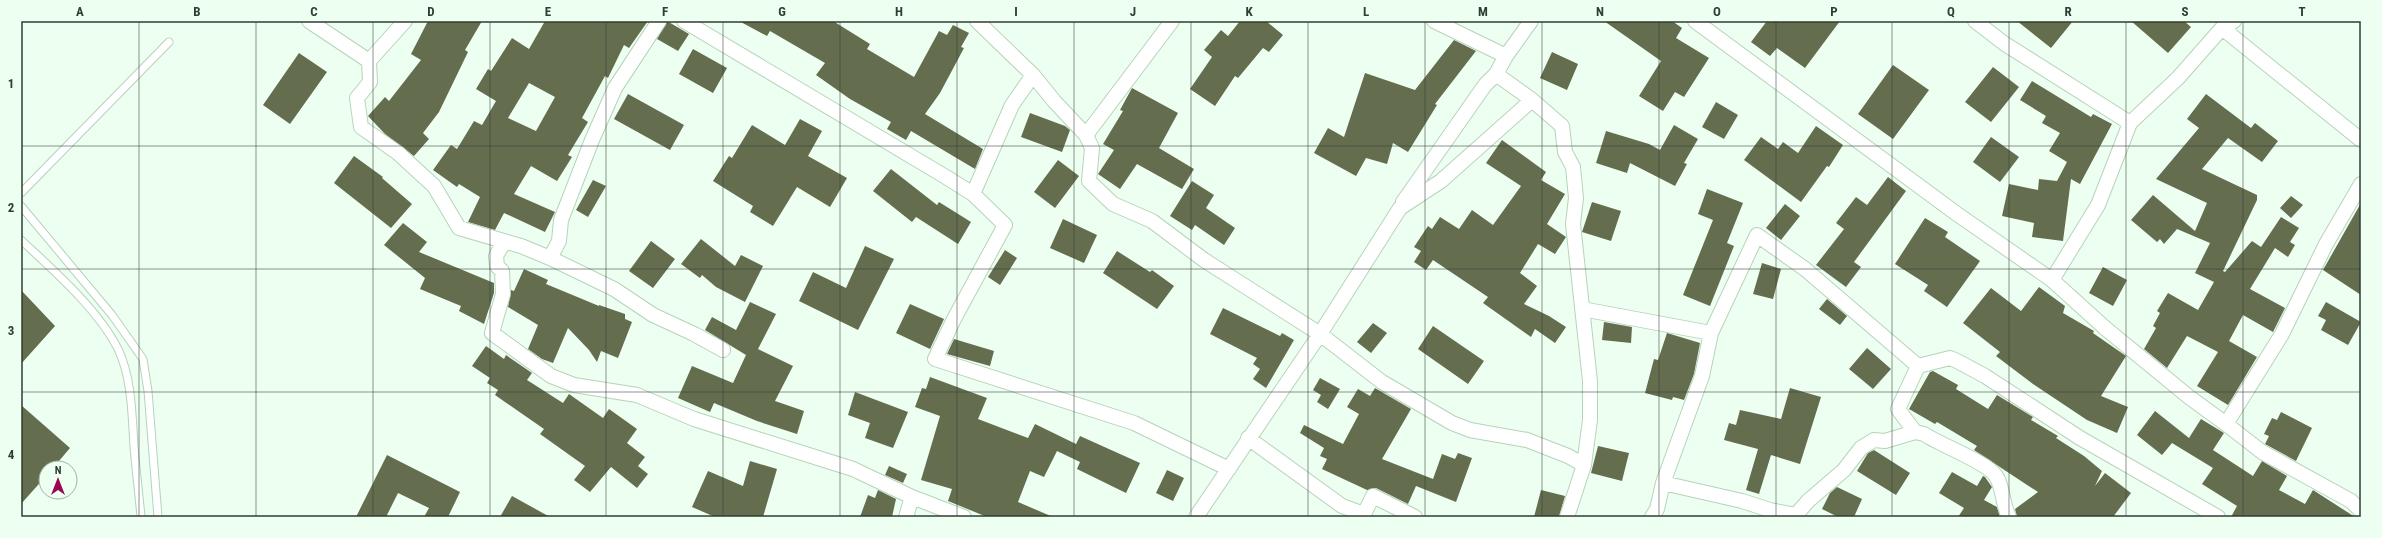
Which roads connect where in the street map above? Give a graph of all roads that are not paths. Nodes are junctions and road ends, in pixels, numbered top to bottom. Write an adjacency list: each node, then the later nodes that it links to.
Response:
1 (309, 21): 14 (street)
2 (405, 21): 14 (street)
3 (659, 21): 28 (street)
4 (684, 21): 23 (street)
5 (977, 21): 16 (street)
6 (1172, 21): 19 (street)
7 (1434, 21): 13 (street)
8 (1532, 21): 13 (street)
9 (1695, 21): 29 (street)
10 (1975, 21): 18 (street)
11 (2229, 23): 18 (street); 20 (street)
12 (169, 42): 22 (lane)
13 (1506, 56): 15 (street)
14 (369, 61): 27 (street)
15 (1496, 74): 17 (street); 25 (street)
16 (1033, 75): 19 (street); 23 (street)
17 (1532, 100): 25 (street); 30 (street)
18 (2130, 123): 29 (street)
19 (1086, 135): 32 (street)
20 (2361, 140)
21 (2361, 184): 35 (street)
22 (21, 193)
23 (973, 194): 39 (street)
24 (21, 206): 45 (lane)
25 (1400, 208): 32 (street)
26 (21, 240): 44 (lane)
27 (504, 242): 28 (street); 42 (street)
28 (550, 258): 33 (street)
29 (2052, 280): 35 (street)
30 (1582, 309): 31 (street); 38 (street)
31 (1711, 333): 34 (street); 40 (street)
32 (1320, 334): 37 (street); 38 (street)
33 (723, 350)
34 (1918, 366): 36 (street); 53 (street)
35 (2226, 424): 41 (street)
36 (1915, 432): 40 (street); 52 (street)
37 (1248, 438): 39 (street); 49 (street)
38 (1584, 465): 50 (street)
39 (1229, 469): 48 (street)
40 (1663, 483): 51 (street)
41 (2356, 496): 43 (street)
42 (912, 497): 46 (street); 47 (street)
43 (2361, 512): 54 (street)
44 (141, 517)
45 (158, 517)
46 (906, 517)
47 (964, 517)
48 (1196, 517)
49 (1415, 517)
50 (1567, 517)
51 (1652, 517)
52 (2010, 517)
53 (2218, 517)
54 (2360, 517)

